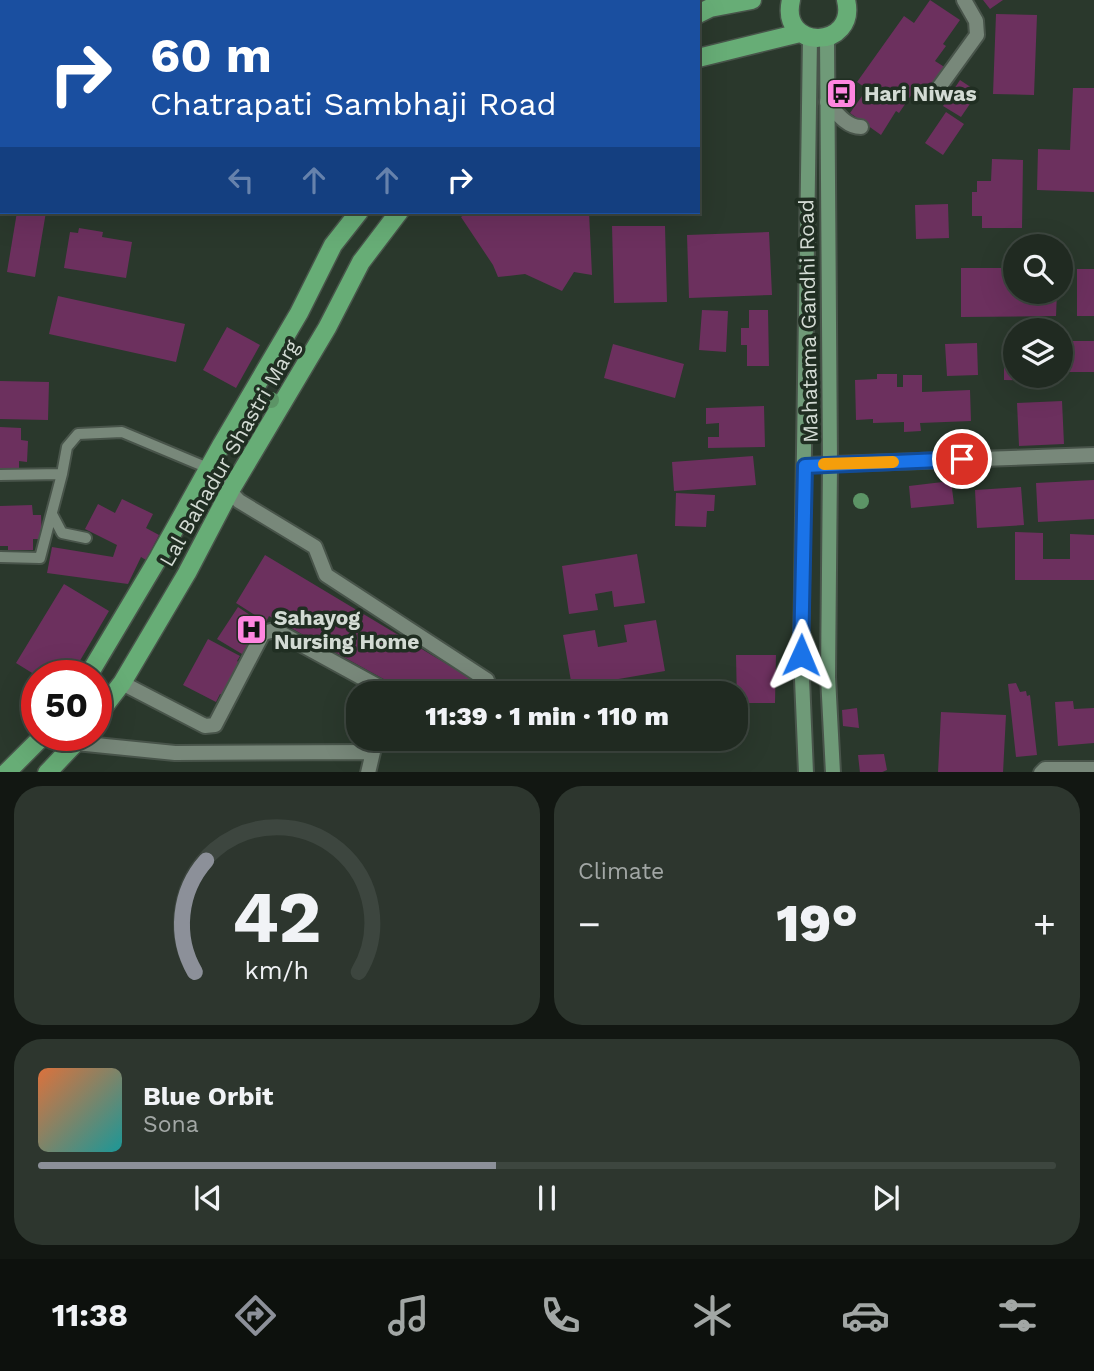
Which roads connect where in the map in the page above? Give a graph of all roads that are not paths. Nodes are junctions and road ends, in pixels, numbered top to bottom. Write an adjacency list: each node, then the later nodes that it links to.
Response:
1 (752, 0): 5 (main road)
2 (791, 0): 6 (main road)
3 (964, 0): 8 (street)
4 (850, 2): 6 (main road)
5 (700, 13)
6 (812, 36): 7 (main road); 9 (main road, Mahatama Gandhi Road); 15 (main road, Mahatama Gandhi Road)
7 (700, 58)
8 (935, 93)
9 (827, 102): 10 (street); 14 (main road, Mahatama Gandhi Road)
10 (861, 127)
11 (357, 214): 16 (main road, Lal Bahadur Shastri Marg)
12 (397, 214): 19 (main road, Lal Bahadur Shastri Marg)
13 (1094, 455): 14 (street)
14 (830, 464): 15 (street); 36 (main road, Mahatama Gandhi Road)
15 (805, 466): 35 (main road, Mahatama Gandhi Road)
16 (208, 468): 17 (lane); 19 (street); 23 (main road, Lal Bahadur Shastri Marg)
17 (62, 474): 18 (lane); 20 (lane)
18 (0, 475)
19 (230, 491): 25 (street); 26 (main road, Lal Bahadur Shastri Marg)
20 (51, 514): 21 (lane); 22 (lane)
21 (86, 538)
22 (0, 557)
23 (98, 660)
24 (368, 681): 26 (street)
25 (487, 681)
26 (122, 683): 27 (main road, Lal Bahadur Shastri Marg)
27 (112, 696)
28 (112, 744): 34 (street)
29 (28, 751): 32 (main road)
30 (67, 751): 33 (main road)
31 (1094, 769): 37 (street)
32 (6, 772)
33 (47, 772)
34 (368, 772)
35 (806, 772)
36 (834, 772)
37 (1041, 772)

